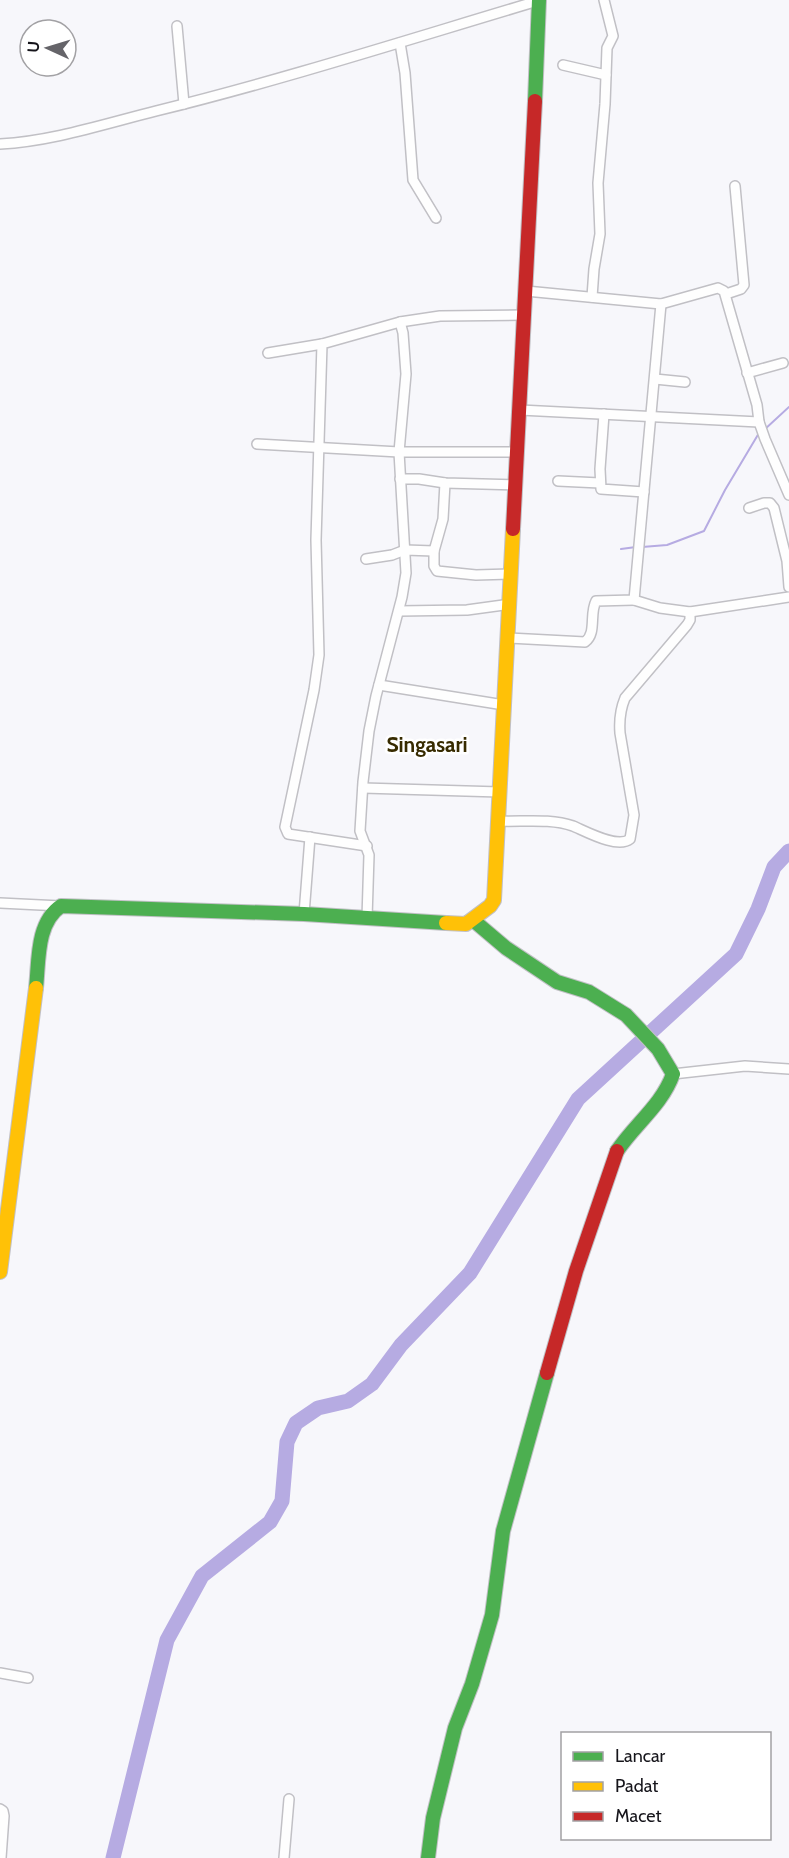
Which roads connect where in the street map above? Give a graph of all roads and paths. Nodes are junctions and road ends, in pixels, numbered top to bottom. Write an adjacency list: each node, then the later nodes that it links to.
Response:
1 (540, 0): 4 (street); 11 (street)
2 (604, 0): 6 (street)
3 (177, 26): 7 (street)
4 (400, 43): 7 (street); 10 (street)
5 (563, 65): 6 (street)
6 (606, 75): 13 (street)
7 (184, 104): 8 (street)
8 (0, 144)
9 (735, 186): 12 (street)
10 (436, 218)
11 (526, 291): 13 (street); 15 (street)
12 (726, 294): 14 (street); 20 (street)
13 (592, 297): 14 (street)
14 (661, 304): 21 (street)
15 (524, 315): 16 (street); 23 (street)
16 (400, 322): 17 (street); 29 (street)
17 (322, 344): 18 (street); 28 (street)
18 (268, 353)
19 (783, 363): 20 (street)
20 (747, 373): 26 (street)
21 (655, 379): 22 (street); 25 (street)
22 (685, 382)
23 (520, 410): 24 (street); 30 (street)
24 (604, 414): 25 (street); 34 (street)
25 (651, 417): 26 (street); 36 (street)
26 (760, 425): 37 (street)
27 (257, 444): 28 (street)
28 (319, 448): 29 (street); 55 (street)
29 (399, 452): 30 (street); 31 (street)
30 (517, 452): 35 (street)
31 (400, 479): 33 (street); 39 (street)
32 (558, 481): 34 (street)
33 (445, 483): 35 (street); 40 (street)
34 (600, 483): 36 (street)
35 (516, 485): 42 (street)
36 (644, 492): 45 (street)
37 (789, 495)
38 (749, 508): 43 (street)
39 (405, 550): 40 (street); 41 (street); 47 (street)
40 (434, 551): 42 (street)
41 (366, 560)
42 (512, 574): 46 (street)
43 (789, 587)
44 (789, 597): 48 (street)
45 (634, 600): 48 (street); 49 (street)
46 (510, 604): 47 (street); 49 (street)
47 (399, 611): 50 (street)
48 (690, 612): 54 (street)
49 (509, 638): 51 (street)
50 (379, 685): 51 (street); 52 (street)
51 (504, 705): 53 (street)
52 (363, 788): 53 (street); 56 (street)
53 (500, 792): 54 (street)
54 (499, 821): 61 (street)
55 (310, 837): 56 (street); 59 (street)
56 (367, 846): 60 (street)
57 (0, 903): 58 (street)
58 (62, 906): 59 (street); 64 (street)
59 (304, 914): 60 (street)
60 (367, 918): 61 (street)
61 (473, 920): 63 (street)
62 (789, 1069): 63 (street)
63 (673, 1074): 71 (street)
64 (0, 1272)
65 (0, 1673): 66 (street)
66 (27, 1678)
67 (289, 1799): 70 (street)
68 (0, 1809): 69 (street)
69 (1, 1858)
70 (284, 1858)
71 (428, 1858)

